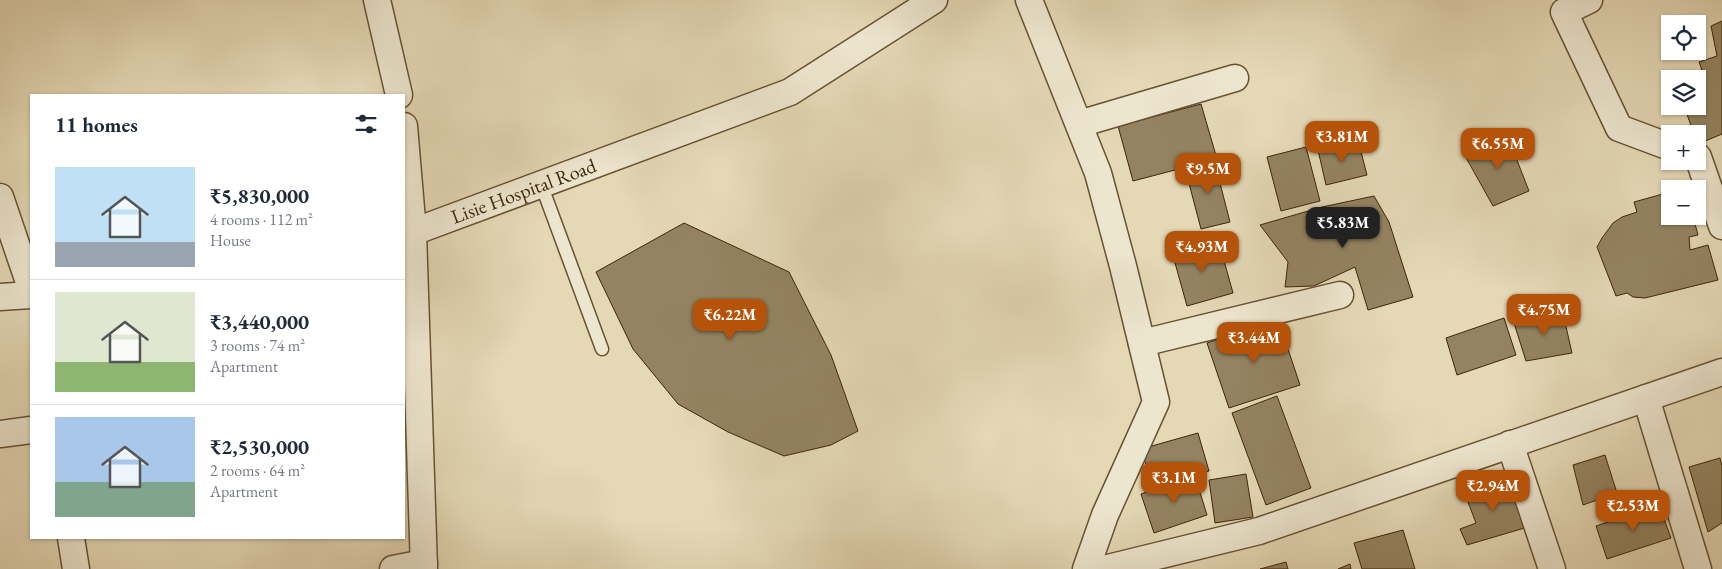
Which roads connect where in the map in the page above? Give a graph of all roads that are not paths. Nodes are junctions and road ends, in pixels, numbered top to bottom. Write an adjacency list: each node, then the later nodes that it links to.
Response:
1 (377, 0): 6 (street)
2 (934, 0): 11 (street, Lisie Hospital Road)
3 (1029, 0): 7 (street)
4 (1589, 0): 8 (street)
5 (1235, 78): 7 (street)
6 (399, 94)
7 (1079, 124): 19 (street)
8 (1661, 144)
9 (405, 153): 14 (street)
10 (1703, 170): 13 (street)
11 (541, 184): 14 (street, Lisie Hospital Road); 20 (lane)
12 (0, 197): 15 (street)
13 (1722, 226)
14 (408, 233): 27 (street)
15 (30, 285)
16 (30, 295): 18 (street)
17 (1340, 295): 19 (street)
18 (0, 297)
19 (1142, 343): 30 (street)
20 (602, 349)
21 (1722, 372): 22 (street)
22 (1646, 398): 25 (street); 33 (street)
23 (30, 430): 24 (street)
24 (0, 434)
25 (1510, 444): 31 (street); 32 (street)
26 (71, 539): 28 (street)
27 (424, 566): 29 (street)
28 (76, 569)
29 (393, 569)
30 (1086, 569)
31 (1104, 569)
32 (1552, 569)
33 (1698, 569)

